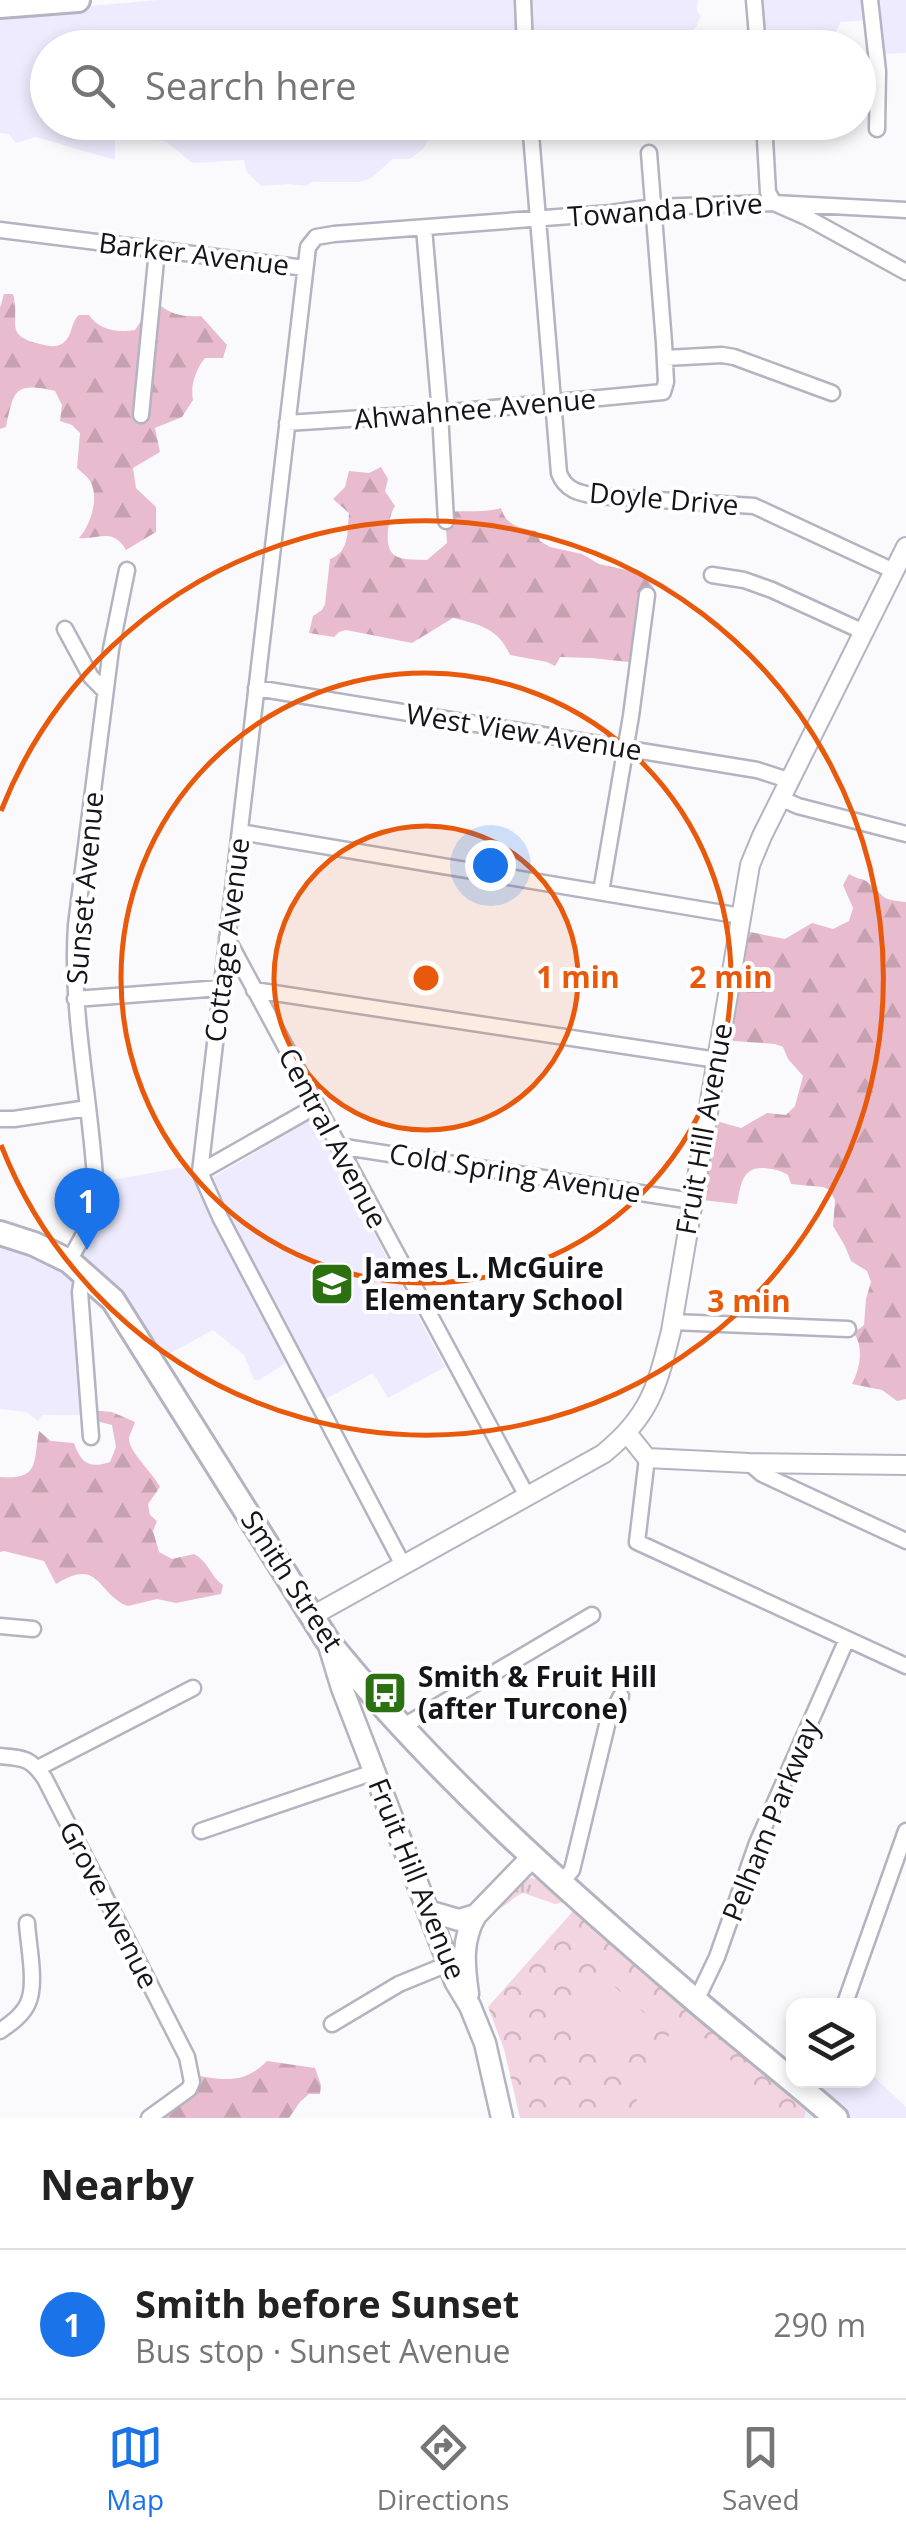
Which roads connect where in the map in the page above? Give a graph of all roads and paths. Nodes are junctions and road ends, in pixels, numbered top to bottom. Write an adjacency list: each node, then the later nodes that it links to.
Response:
1 (78, 0): 5 (main road)
2 (523, 0): 6 (street)
3 (754, 0): 7 (street)
4 (870, 0): 8 (street)
5 (0, 6)
6 (524, 30)
7 (756, 30)
8 (873, 30)
9 (876, 53): 10 (street)
10 (878, 71): 11 (street)
11 (877, 129)
12 (531, 140): 18 (street, Doyle Drive)
13 (765, 140): 15 (street)
14 (649, 153): 16 (street)
15 (774, 202): 16 (street, Towanda Drive); 17 (street, Towanda Drive); 23 (street)
16 (652, 208): 18 (street, Towanda Drive); 24 (street)
17 (906, 210)
18 (537, 218): 19 (street, Towanda Drive); 26 (street, Doyle Drive)
19 (424, 228): 22 (street, Barker Avenue); 27 (street)
20 (0, 230): 21 (street, Barker Avenue)
21 (158, 250): 22 (street, Barker Avenue); 28 (street)
22 (305, 268): 29 (street, Cottage Avenue)
23 (906, 272)
24 (665, 358): 25 (street); 26 (street, Ahwahnee Avenue)
25 (832, 393)
26 (552, 403): 27 (street, Ahwahnee Avenue); 33 (street, Doyle Drive)
27 (440, 412): 29 (street, Ahwahnee Avenue); 30 (street)
28 (141, 415)
29 (287, 423): 38 (street, Cottage Avenue)
30 (446, 521)
31 (906, 546): 33 (street, Fruit Hill Avenue)
32 (127, 570): 39 (street, Sunset Avenue)
33 (894, 571): 37 (street, Fruit Hill Avenue)
34 (712, 575): 37 (street)
35 (647, 595): 40 (street)
36 (65, 629): 39 (street)
37 (864, 632): 41 (street, Fruit Hill Avenue)
38 (256, 688): 40 (street, West View Avenue); 43 (street, Cottage Avenue)
39 (105, 690): 50 (street, Sunset Avenue)
40 (625, 748): 41 (street, West View Avenue); 45 (street)
41 (791, 781): 42 (street, Fruit Hill Avenue)
42 (782, 799): 44 (street); 46 (street, Fruit Hill Avenue)
43 (240, 832): 45 (street); 47 (street, Cottage Avenue)
44 (906, 834)
45 (602, 892): 46 (street)
46 (741, 916): 51 (street, Fruit Hill Avenue)
47 (227, 938): 48 (street, Cottage Avenue); 49 (street, Central Avenue)
48 (221, 988): 50 (street); 56 (street, Cottage Avenue)
49 (254, 990): 51 (street); 52 (street, Central Avenue)
50 (75, 999): 53 (street, Sunset Avenue)
51 (717, 1060): 57 (street, Fruit Hill Avenue)
52 (316, 1106): 55 (street, Central Avenue); 56 (street)
53 (88, 1108): 54 (street); 59 (street, Sunset Avenue)
54 (0, 1120)
55 (338, 1146): 57 (street, Cold Spring Avenue); 67 (street, Central Avenue)
56 (200, 1172): 69 (street)
57 (692, 1201): 60 (street, Fruit Hill Avenue)
58 (0, 1233): 59 (main road, Smith Street)
59 (76, 1267): 63 (street); 71 (main road, Smith Street)
60 (672, 1322): 61 (street); 62 (street, Fruit Hill Avenue)
61 (848, 1329)
62 (627, 1433): 64 (street); 67 (street, Fruit Hill Avenue)
63 (91, 1437)
64 (647, 1458): 65 (street); 74 (street)
65 (749, 1463): 66 (street); 68 (street)
66 (906, 1465)
67 (527, 1496): 69 (street, Fruit Hill Avenue)
68 (906, 1541)
69 (403, 1565): 71 (street, Fruit Hill Avenue)
70 (592, 1615): 79 (street)
71 (312, 1616): 75 (main road, Smith Street)
72 (0, 1626): 73 (street)
73 (34, 1630)
74 (847, 1638): 76 (street); 92 (street, Pelham Parkway)
75 (327, 1640): 79 (main road, Smith Street); 82 (main road, Fruit Hill Avenue)
76 (906, 1666)
77 (193, 1688): 81 (street)
78 (621, 1696): 86 (street)
79 (402, 1727): 85 (main road, Smith Street)
80 (0, 1756): 81 (street)
81 (38, 1768): 97 (street, Grove Avenue)
82 (374, 1772): 83 (street); 87 (main road, Fruit Hill Avenue)
83 (201, 1831)
84 (906, 1831): 91 (street)
85 (533, 1856): 86 (main road, Smith Street); 88 (main road)
86 (562, 1882): 92 (main road, Smith Street)
87 (428, 1911): 88 (main road); 90 (main road, Fruit Hill Avenue)
88 (476, 1915): 93 (main road)
89 (27, 1923): 95 (street)
90 (448, 1964): 93 (main road, Fruit Hill Avenue); 94 (street)
91 (847, 1998)
92 (696, 2001): 96 (main road, Smith Street)
93 (470, 2006): 98 (main road, Fruit Hill Avenue)
94 (332, 2024)
95 (0, 2032)
96 (814, 2089): 99 (main road, Smith Street)
97 (149, 2118)
98 (502, 2118)
99 (836, 2118)

